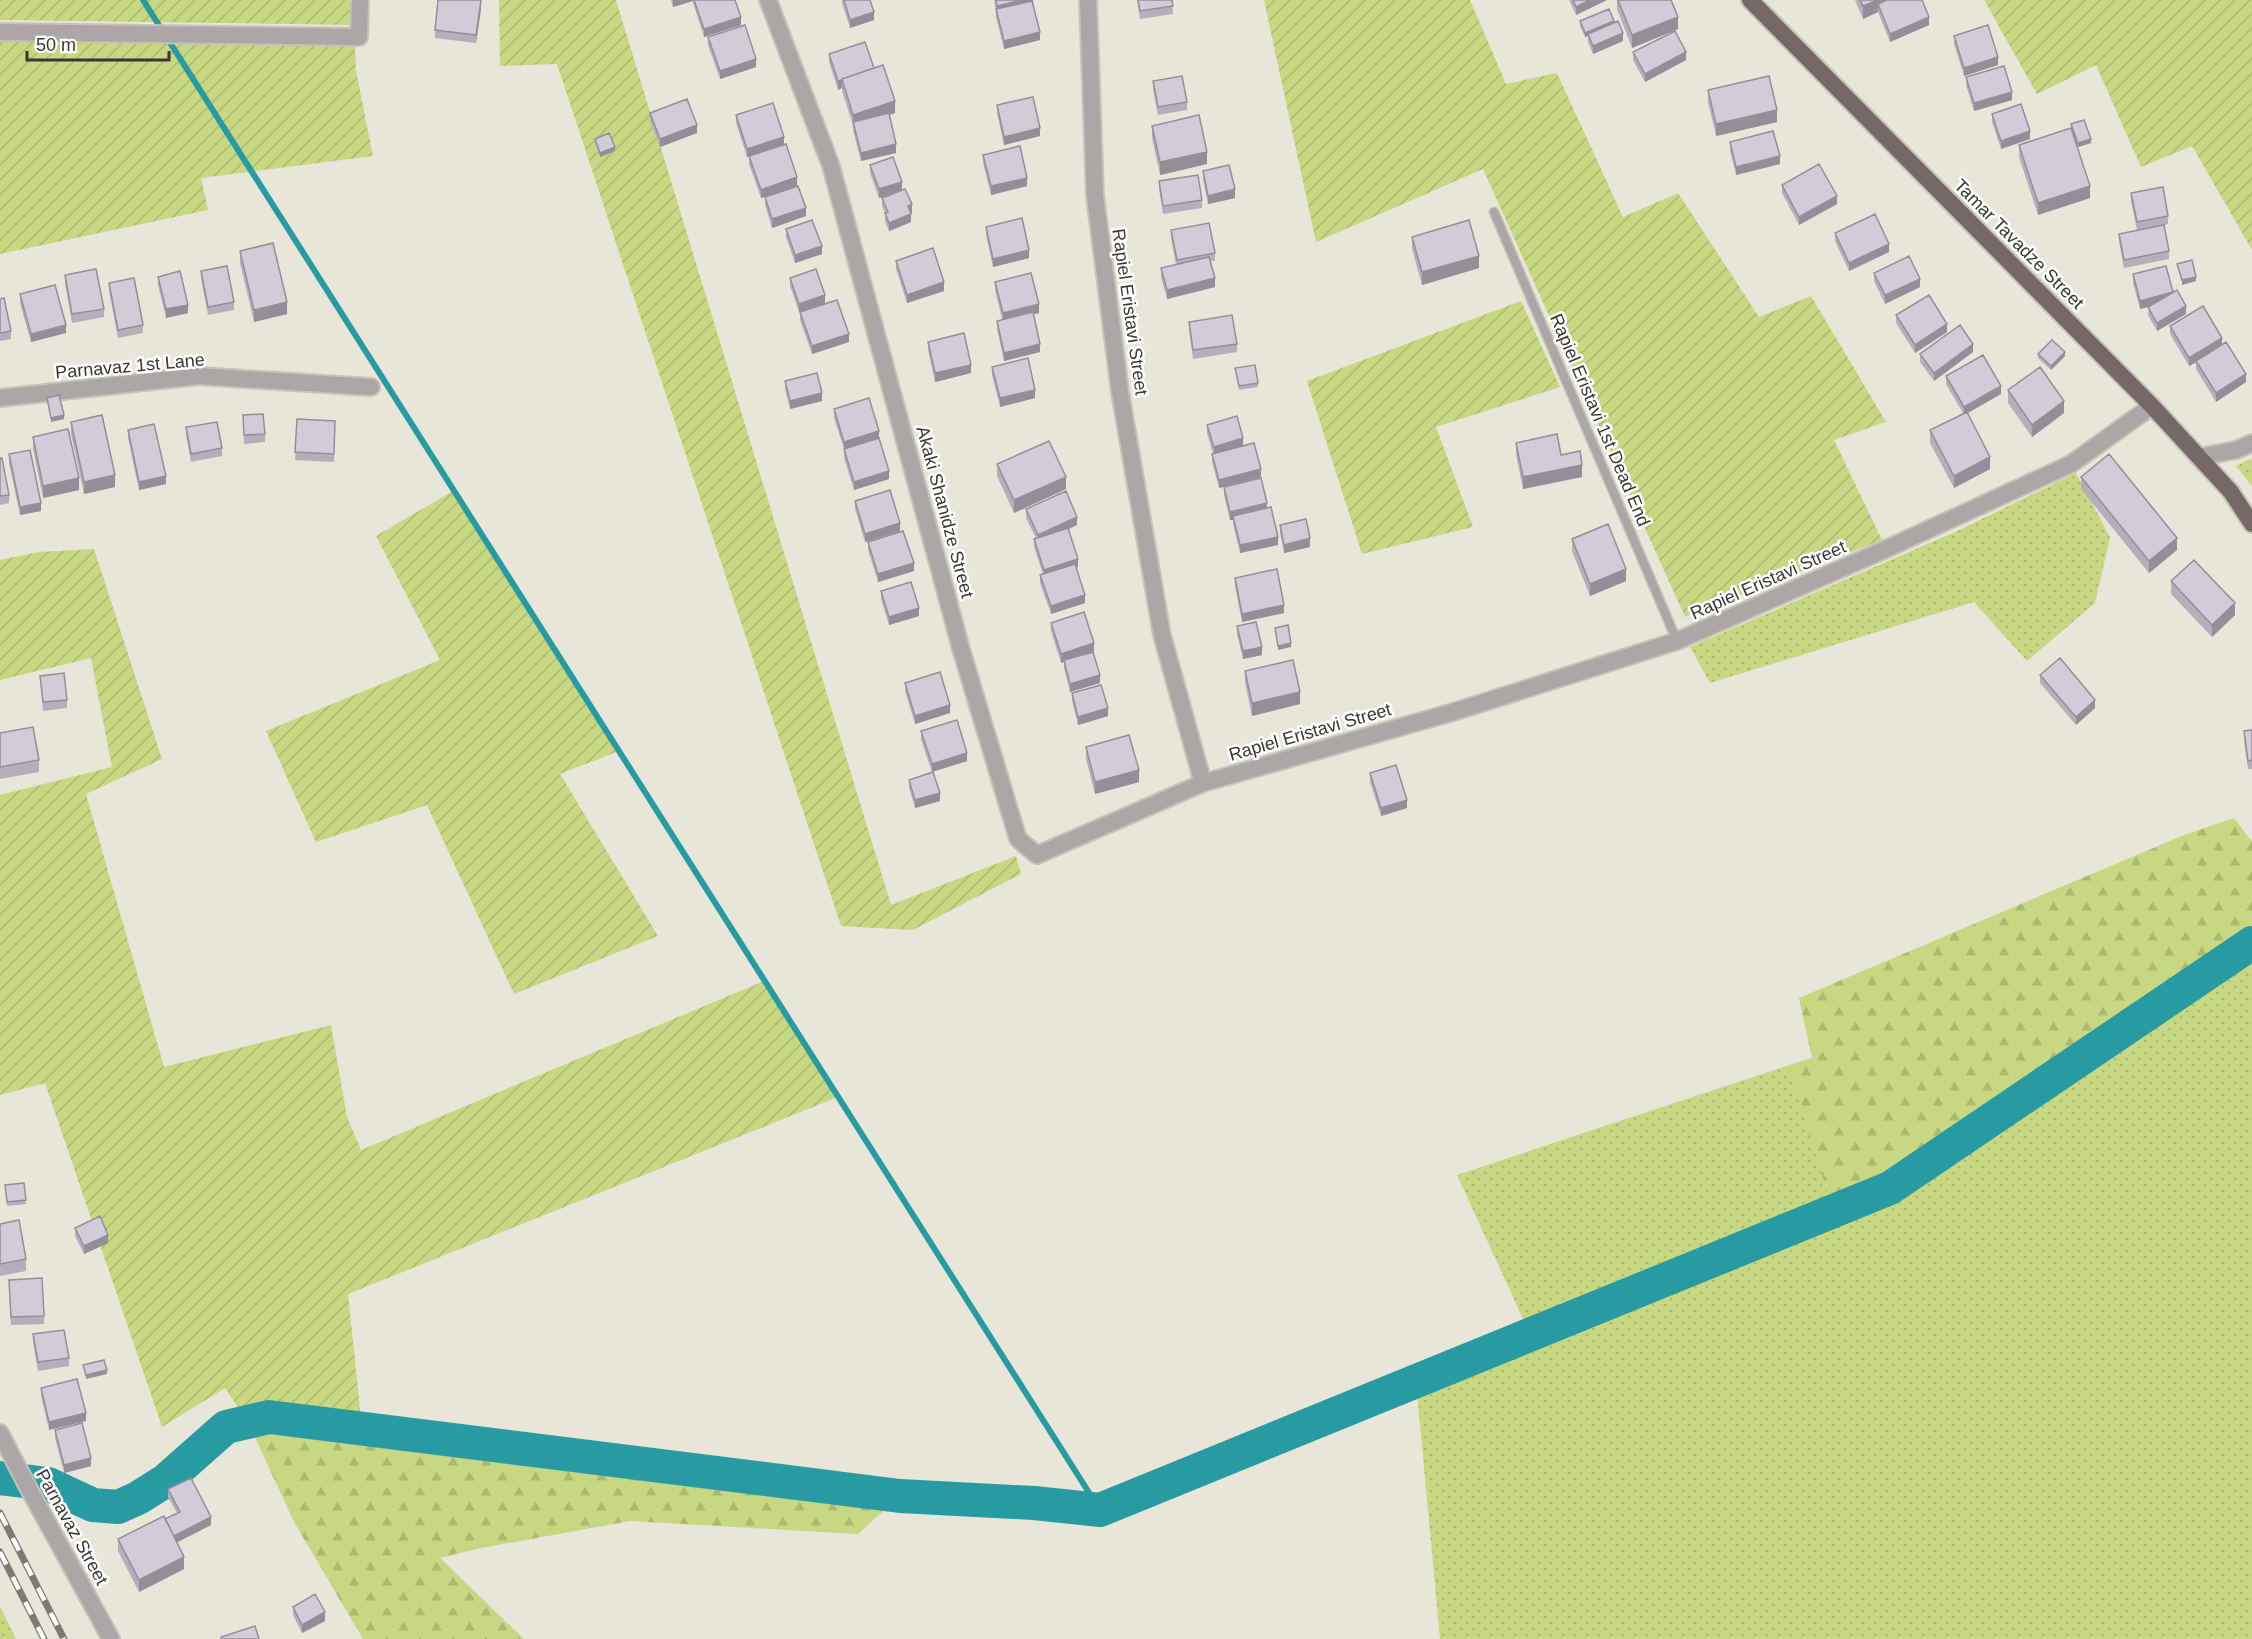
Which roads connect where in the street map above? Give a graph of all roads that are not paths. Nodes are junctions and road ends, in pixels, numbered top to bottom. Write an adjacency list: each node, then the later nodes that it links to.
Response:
1 (360, 0): 5 (street)
2 (768, 0): 14 (street, Akaki Shanidze Street)
3 (1088, 0): 14 (street, Rapiel Eristavi Street)
4 (1750, 0): 9 (highway, Tamar Tavadze Street)
5 (0, 32)
6 (1494, 212): 13 (lane, Rapiel Eristavi 1st Dead End)
7 (371, 387): 8 (street, Parnavaz 1st Lane)
8 (0, 398)
9 (2152, 406): 11 (highway, Tamar Tavadze Street); 13 (street, Rapiel Eristavi Street)
10 (2252, 443): 11 (street)
11 (2199, 457): 12 (highway, Tamar Tavadze Street)
12 (2252, 524)
13 (1677, 641): 14 (street, Rapiel Eristavi Street)
14 (1203, 783)
15 (0, 1433): 16 (street, Parnavaz Street)
16 (111, 1639)

